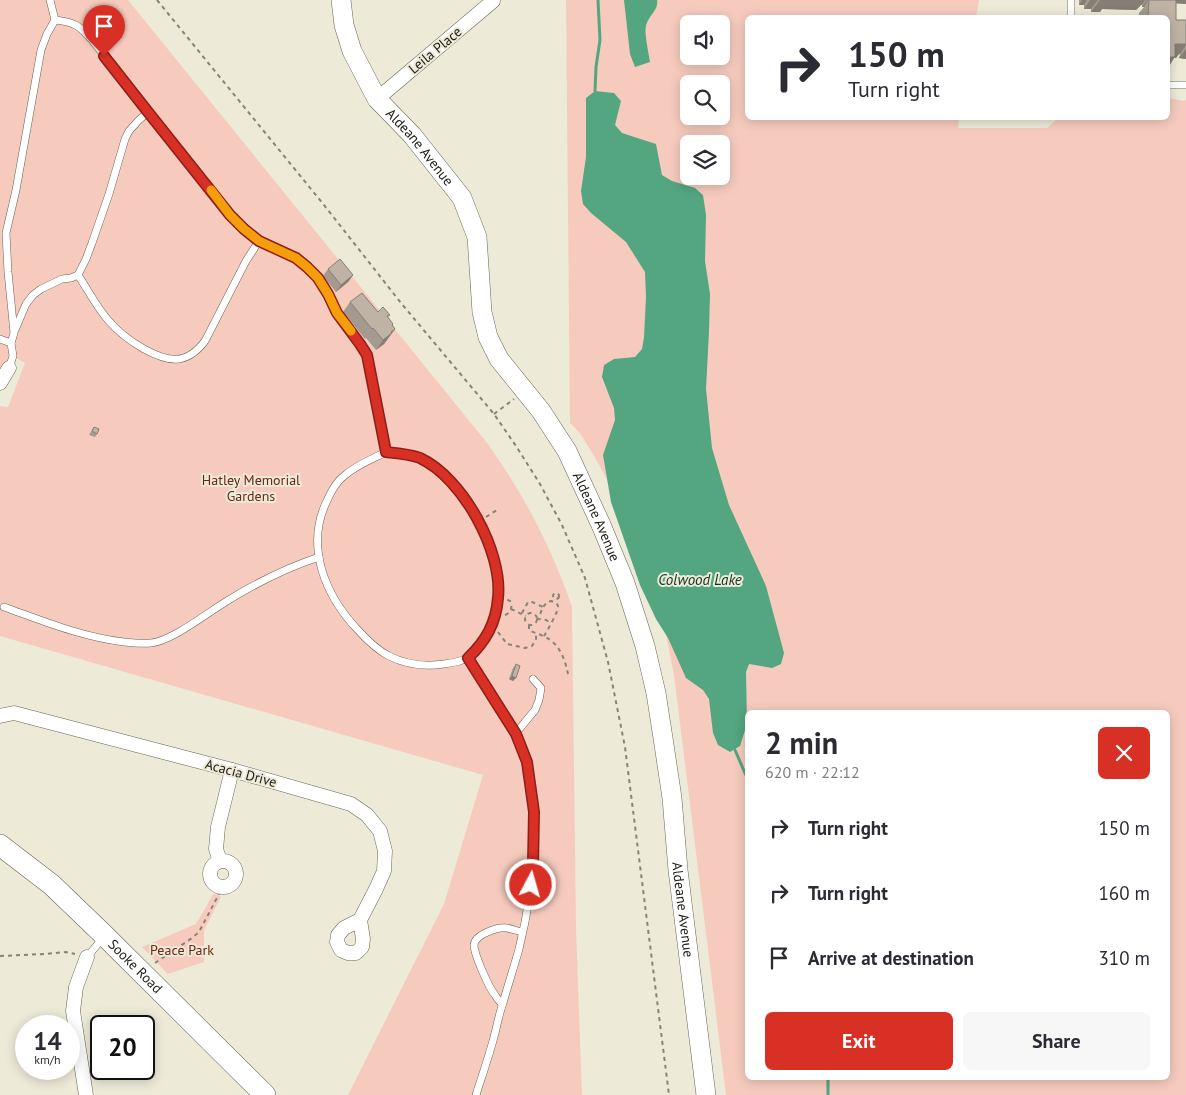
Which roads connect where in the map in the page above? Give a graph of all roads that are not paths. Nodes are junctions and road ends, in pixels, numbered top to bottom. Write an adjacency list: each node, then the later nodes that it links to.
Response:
1 (50, 0): 6 (lane)
2 (341, 0): 9 (street, Aldeane Avenue)
3 (1071, 0): 5 (lane)
4 (493, 1): 9 (street, Leila Place)
5 (1071, 15)
6 (55, 20): 10 (lane); 13 (lane)
7 (1170, 85): 8 (lane)
8 (1186, 85)
9 (377, 99): 36 (street, Aldeane Avenue)
10 (148, 112): 11 (lane); 12 (lane)
11 (259, 241): 12 (lane); 18 (lane)
12 (78, 274): 13 (lane)
13 (14, 333): 15 (lane)
14 (0, 338): 15 (lane)
15 (11, 343): 16 (lane)
16 (9, 368): 17 (street)
17 (0, 383)
18 (386, 452): 19 (lane); 21 (lane)
19 (319, 557): 20 (lane); 21 (lane)
20 (4, 607)
21 (468, 658): 24 (lane)
22 (533, 679): 24 (lane)
23 (0, 716): 25 (street, Acacia Drive)
24 (516, 734): 29 (lane)
25 (232, 770): 27 (street); 28 (street, Acacia Drive)
26 (0, 845): 30 (main road, Sooke Road)
27 (220, 861): 27 (street)
28 (360, 920)
29 (522, 932): 32 (lane); 32 (lane)
30 (105, 936): 31 (lane); 34 (main road, Sooke Road)
31 (87, 958): 33 (street)
32 (502, 1004): 35 (lane)
33 (86, 1095)
34 (265, 1095)
35 (476, 1095)
36 (706, 1095)

